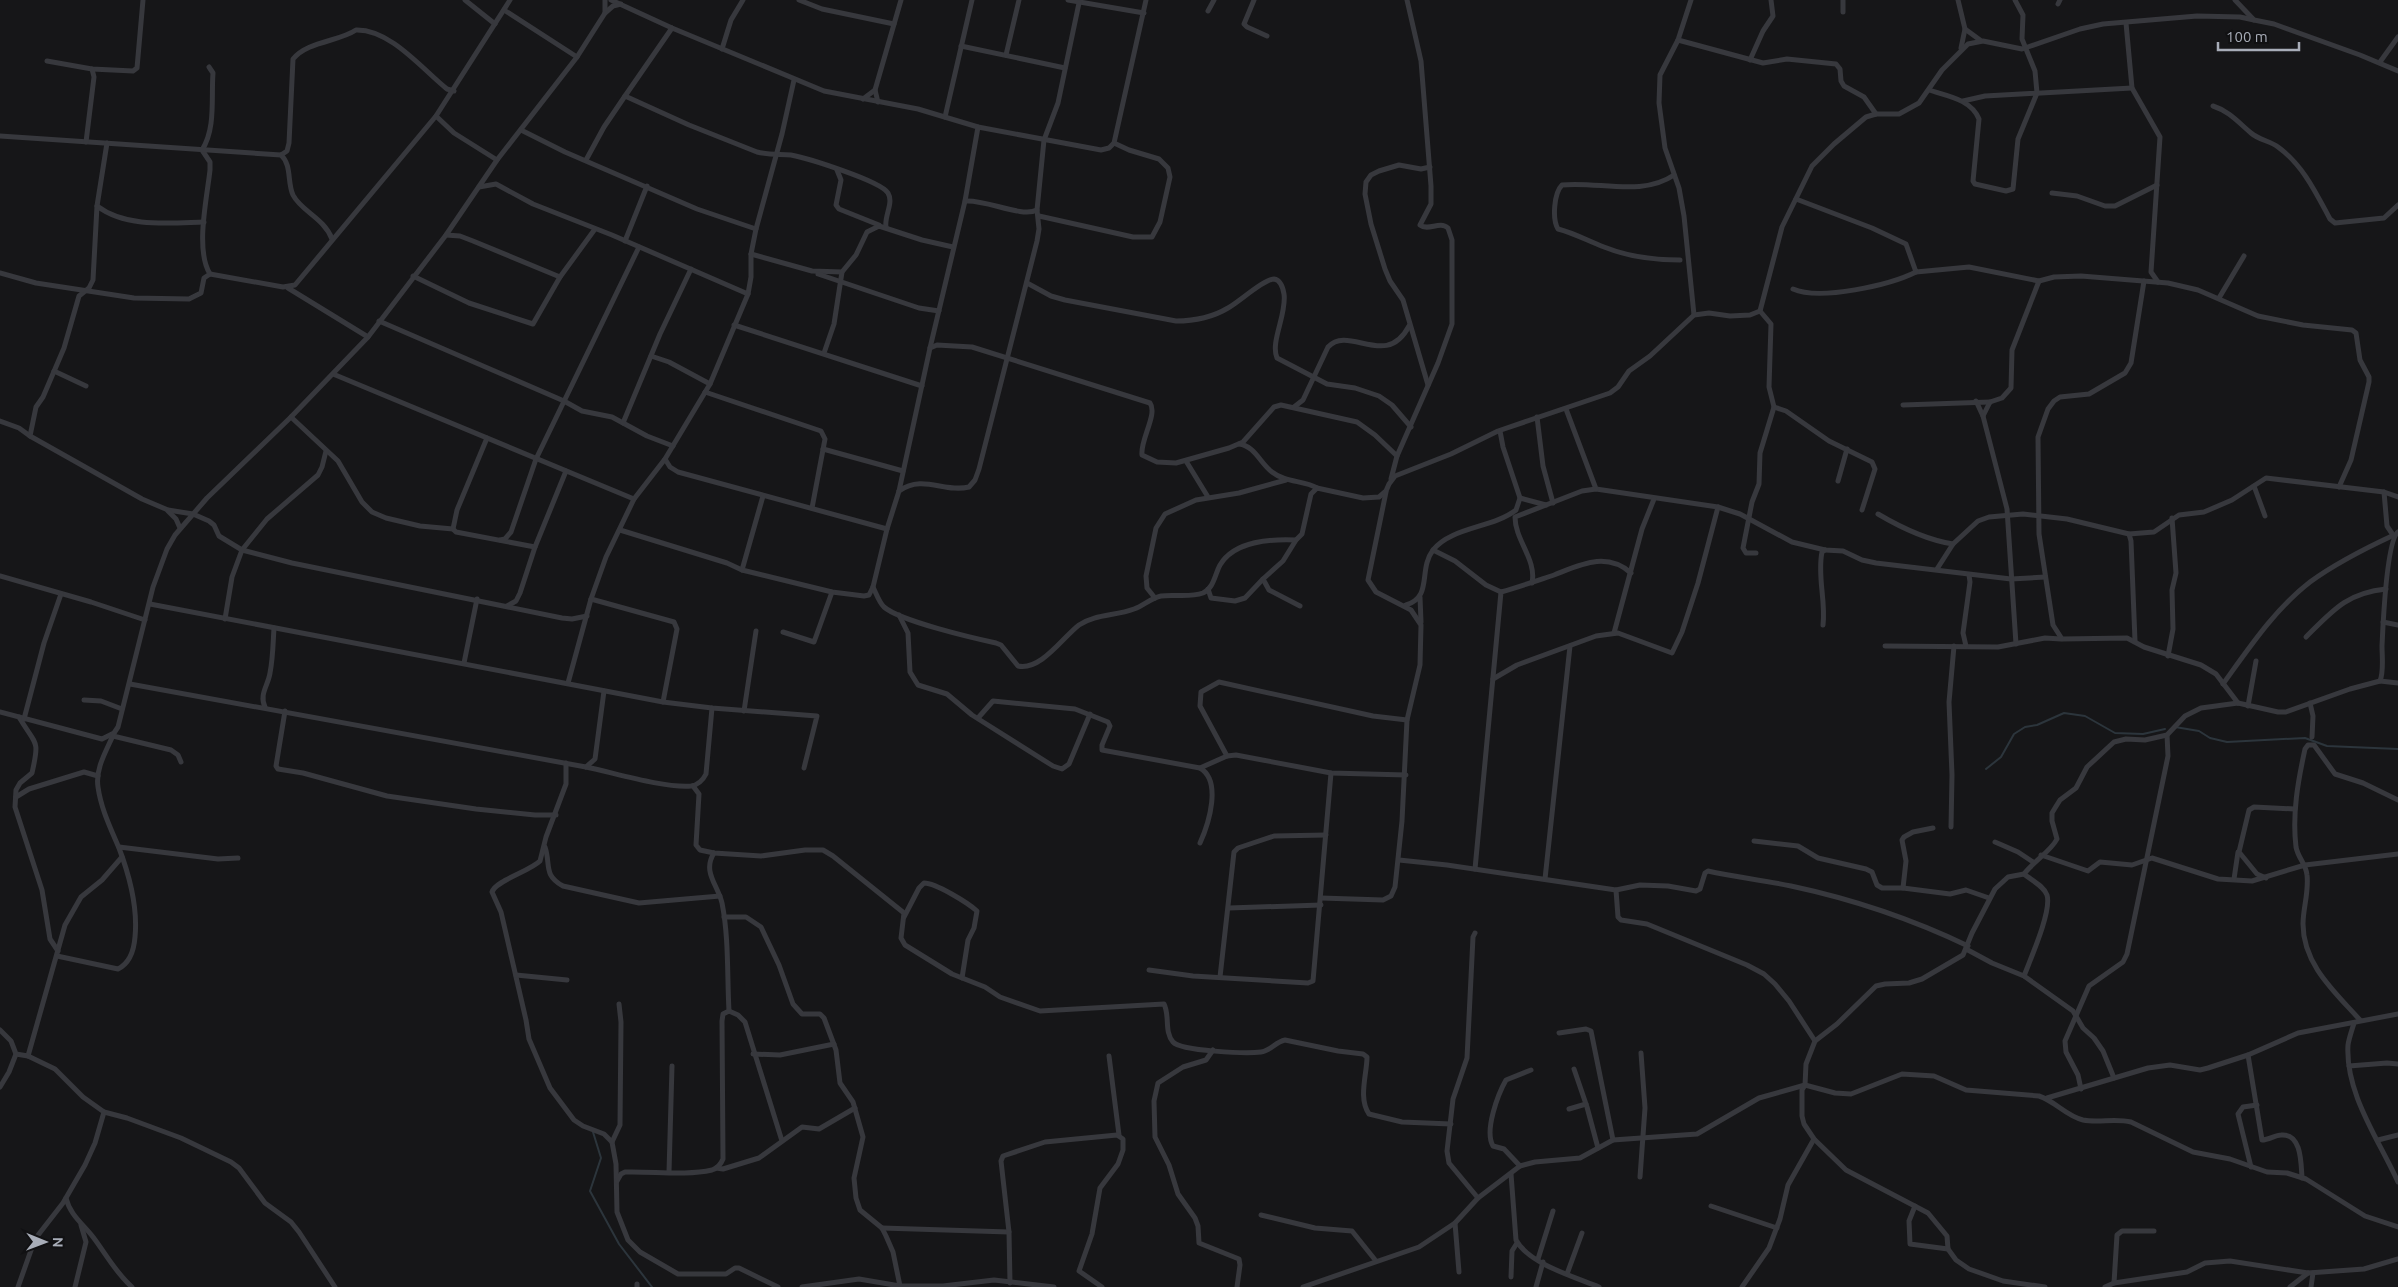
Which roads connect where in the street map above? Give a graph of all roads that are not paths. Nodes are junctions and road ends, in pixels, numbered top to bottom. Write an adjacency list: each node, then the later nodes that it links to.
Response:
1 (143, 0): 50 (street)
2 (465, 0): 31 (street)
3 (510, 0): 24 (street)
4 (605, 0): 27 (street)
5 (611, 0): 23 (street)
6 (743, 0): 41 (street)
7 (799, 0): 32 (street)
8 (901, 0): 32 (street)
9 (972, 0): 39 (street)
10 (1019, 0): 43 (street)
11 (1068, 0): 22 (street)
12 (1146, 0): 28 (street)
13 (1214, 0): 25 (street)
14 (1254, 0): 35 (street)
15 (1407, 0): 78 (street)
16 (1691, 0): 37 (street)
17 (1771, 0): 45 (street)
18 (1843, 0): 26 (street)
19 (1958, 0): 34 (street)
20 (2015, 0): 40 (street)
21 (2235, 0): 29 (street)
22 (1079, 2): 28 (street); 49 (street)
23 (621, 4): 27 (street); 33 (street)
24 (504, 10): 31 (street); 44 (street)
25 (1208, 12)
26 (1843, 12)
27 (605, 13): 44 (street)
28 (1144, 14): 72 (street)
29 (2254, 20): 30 (street); 47 (street)
30 (2126, 23): 40 (street); 53 (street)
31 (495, 24): 56 (street)
32 (894, 24): 54 (street)
33 (672, 28): 41 (street); 58 (street)
34 (1965, 29): 38 (street); 42 (street)
35 (1267, 36)
36 (2398, 37): 47 (street)
37 (1678, 40): 45 (street); 80 (street)
38 (1983, 41): 40 (street); 42 (street)
39 (961, 46): 43 (street); 65 (street)
40 (2026, 48): 57 (street)
41 (722, 49): 52 (street)
42 (1961, 49): 55 (street)
43 (1006, 55): 49 (street)
44 (576, 57): 67 (street)
45 (1750, 60): 63 (street)
46 (46, 61): 50 (street)
47 (2380, 62): 51 (street)
48 (209, 67): 73 (street)
49 (1065, 68): 69 (street)
50 (92, 69): 70 (street)
51 (2398, 71)
52 (794, 80): 59 (street); 75 (street)
53 (2132, 88): 57 (street); 81 (street)
54 (875, 90): 59 (street); 61 (street)
55 (1929, 90): 60 (street); 63 (street)
56 (454, 91): 64 (street); 74 (street)
57 (2037, 93): 60 (street); 60 (street)
58 (625, 96): 75 (street); 77 (street)
59 (863, 99): 61 (street)
60 (1963, 101)
61 (878, 102): 65 (street)
62 (2213, 106): 87 (street)
63 (1876, 114): 85 (street)
64 (436, 116): 76 (street); 94 (street)
65 (945, 117): 66 (street)
66 (978, 127): 69 (street); 86 (street)
67 (521, 130): 76 (street); 77 (street)
68 (0, 136): 70 (street)
69 (1044, 140): 72 (street); 89 (street)
70 (86, 142): 71 (street)
71 (107, 143): 73 (street); 88 (street)
72 (1114, 143): 90 (street)
73 (202, 150): 74 (street); 91 (street)
74 (281, 155): 93 (street)
75 (777, 156): 79 (street); 96 (street)
76 (497, 160): 83 (street)
77 (586, 160): 82 (street)
78 (1430, 167): 131 (street); 141 (street)
79 (836, 170): 92 (street); 92 (street)
80 (1674, 175): 104 (street); 128 (street)
81 (2158, 185): 84 (street); 109 (street)
82 (647, 186): 96 (street); 99 (street)
83 (479, 188): 95 (street); 97 (street)
84 (2052, 192)
85 (1796, 198): 108 (street); 127 (street)
86 (965, 201): 89 (street); 101 (street)
87 (2398, 205)
88 (97, 206): 91 (street); 122 (street)
89 (1037, 210): 90 (street)
90 (1039, 216): 119 (street)
91 (204, 222): 111 (street)
92 (882, 226): 101 (street); 107 (street)
93 (326, 228): 94 (street); 98 (street)
94 (341, 228): 98 (street)
95 (595, 229): 99 (street); 113 (street)
96 (756, 229): 102 (street)
97 (446, 235): 112 (street); 113 (street)
98 (332, 239): 117 (street)
99 (625, 241): 100 (street)
100 (639, 247): 105 (street); 146 (street)
101 (953, 247): 126 (street)
102 (751, 254): 106 (street); 124 (street)
103 (2244, 256): 125 (street)
104 (1680, 260)
105 (691, 269): 124 (street); 135 (street)
106 (812, 272): 107 (street); 114 (street)
107 (842, 272): 114 (street)
108 (1916, 272): 115 (street); 121 (street)
109 (2151, 272): 116 (street); 118 (street)
110 (0, 273): 122 (street)
111 (210, 274): 120 (street); 122 (street)
112 (413, 276): 113 (street); 129 (street)
113 (560, 277)
114 (841, 281): 126 (street); 134 (street)
115 (2040, 281): 116 (street); 148 (street)
116 (2144, 281): 118 (street); 200 (street)
117 (297, 282): 120 (street); 123 (street)
118 (2158, 282): 125 (street)
119 (1027, 283): 136 (street); 139 (street)
120 (287, 288): 123 (street)
121 (1793, 289)
122 (86, 290): 137 (street)
123 (297, 293): 132 (street)
124 (748, 294): 130 (street)
125 (2219, 298): 179 (street)
126 (939, 311): 133 (street)
127 (1760, 312): 128 (street); 151 (street)
128 (1694, 315): 152 (street)
129 (379, 322): 132 (street); 146 (street)
130 (734, 325): 134 (street); 140 (street)
131 (1409, 326): 139 (street); 141 (street)
132 (368, 337): 138 (street)
133 (930, 348): 136 (street); 143 (street)
134 (824, 353): 143 (street)
135 (651, 356): 140 (street); 158 (street)
136 (1007, 357): 171 (street); 177 (street)
137 (54, 371): 142 (street); 161 (street)
138 (333, 374): 155 (street); 162 (street)
139 (1314, 379): 145 (street); 159 (street)
140 (710, 384): 144 (street)
141 (1428, 385): 159 (street)
142 (86, 386)
143 (922, 386): 173 (street)
144 (706, 392): 164 (street); 165 (street)
145 (1303, 400): 150 (street); 153 (street)
146 (564, 401): 158 (street); 169 (street)
147 (1976, 401): 148 (street); 149 (street); 154 (street)
148 (1990, 402): 154 (street)
149 (1903, 405)
150 (1294, 406): 153 (street); 163 (street)
151 (1774, 407): 166 (street); 203 (street)
152 (1566, 409): 156 (street); 181 (street)
153 (1308, 410): 168 (street)
154 (1983, 416): 199 (street)
155 (290, 417): 167 (street); 197 (street)
156 (1537, 417): 160 (street); 191 (street)
157 (0, 421): 161 (street)
158 (624, 423): 164 (street)
159 (1411, 427): 168 (street)
160 (1500, 431): 175 (street); 188 (street)
161 (30, 436): 195 (street)
162 (487, 438): 169 (street); 205 (street)
163 (1239, 444): 171 (street); 174 (street)
164 (673, 446): 170 (street)
165 (823, 449): 173 (street); 194 (street)
166 (1848, 449): 176 (street); 196 (street)
167 (326, 451): 205 (street); 214 (street)
168 (1398, 456): 175 (street)
169 (536, 459): 172 (street); 210 (street)
170 (665, 459): 185 (street); 189 (street)
171 (1186, 461): 186 (street)
172 (566, 471): 189 (street); 213 (street)
173 (902, 473): 177 (street); 182 (street)
174 (1286, 480): 180 (street); 186 (street)
175 (1391, 481): 183 (street)
176 (1838, 481)
177 (912, 483): 182 (street)
178 (2254, 486): 179 (street); 201 (street); 202 (street)
179 (2339, 487): 184 (street)
180 (1317, 488): 183 (street); 211 (street)
181 (1596, 489): 190 (street); 191 (street)
182 (899, 492): 206 (street)
183 (1386, 492): 238 (street)
184 (2384, 492): 187 (street); 209 (street)
185 (763, 496): 194 (street); 219 (street)
186 (1208, 497): 233 (street)
187 (2398, 497)
188 (1520, 498): 192 (street); 215 (street)
189 (634, 499): 207 (street)
190 (1654, 499): 193 (street); 220 (street)
191 (1553, 503): 192 (street)
192 (1547, 505): 226 (street)
193 (1718, 507): 203 (street); 252 (street)
194 (812, 508): 206 (street)
195 (168, 510): 197 (street); 204 (street)
196 (1862, 510)
197 (193, 514): 204 (street); 214 (street)
198 (1878, 514): 212 (street)
199 (2008, 516): 200 (street); 212 (street); 225 (street)
200 (2038, 516): 208 (street); 223 (street)
201 (2265, 516)
202 (2172, 518): 208 (street); 261 (street)
203 (1749, 519): 216 (street); 217 (street)
204 (180, 528): 237 (street)
205 (453, 529): 210 (street)
206 (887, 529): 227 (street)
207 (620, 530): 219 (street); 236 (street)
208 (2129, 534): 255 (street)
209 (2395, 534): 229 (street); 268 (street)
210 (500, 540): 213 (street)
211 (1296, 540): 224 (street); 228 (street)
212 (1953, 544): 218 (street)
213 (534, 547): 239 (street)
214 (242, 550): 235 (street); 243 (street)
215 (1433, 550): 231 (street); 234 (street)
216 (1825, 550): 218 (street); 247 (street)
217 (1756, 553)
218 (1937, 569): 221 (street)
219 (742, 570): 230 (street)
220 (1631, 573): 226 (street); 252 (street)
221 (1969, 575): 225 (street); 260 (street)
222 (0, 576): 232 (street)
223 (2044, 576): 225 (street); 254 (street)
224 (1263, 579): 228 (street); 240 (street)
225 (2011, 579): 256 (street)
226 (1532, 583): 231 (street)
227 (873, 587): 230 (street); 241 (street)
228 (1208, 589): 233 (street)
229 (2386, 589): 245 (street); 253 (street)
230 (832, 592): 251 (street)
231 (1501, 592): 264 (street)
232 (60, 594): 244 (street); 283 (street)
233 (1155, 598): 241 (street)
234 (1420, 598): 238 (street); 246 (street)
235 (477, 599): 239 (street); 263 (street)
236 (591, 599): 242 (street); 272 (street)
237 (150, 604): 243 (street); 244 (street)
238 (1406, 605): 246 (street)
239 (507, 606): 242 (street)
240 (1300, 606)
241 (898, 615): 284 (street)
242 (587, 616): 266 (street)
243 (225, 619): 249 (street)
244 (146, 620): 267 (street)
245 (2383, 622): 248 (street); 265 (street)
246 (1421, 625): 285 (street)
247 (1823, 625)
248 (2398, 625)
249 (274, 628): 263 (street); 276 (street)
250 (756, 631): 279 (street)
251 (783, 632)
252 (1614, 633): 257 (street)
253 (2306, 637)
254 (2062, 639): 255 (street); 256 (street)
255 (2135, 641): 261 (street)
256 (2016, 644): 260 (street)
257 (1570, 646): 264 (street); 326 (street)
258 (1885, 646): 259 (street)
259 (1954, 646): 260 (street); 305 (street)
260 (1966, 646)
261 (2168, 656): 268 (street)
262 (2256, 661): 275 (street)
263 (464, 663): 266 (street)
264 (1493, 679): 323 (street)
265 (2380, 681): 269 (street); 274 (street)
266 (568, 683): 270 (street)
267 (130, 684): 276 (street); 278 (street)
268 (2223, 684): 273 (street)
269 (2398, 684)
270 (604, 691): 272 (street); 290 (street)
271 (84, 700): 278 (street)
272 (663, 702): 277 (street)
273 (2238, 703): 275 (street); 287 (street)
274 (2310, 703): 275 (street); 288 (street)
275 (2248, 706)
276 (265, 708): 281 (street)
277 (712, 708): 279 (street); 300 (street)
278 (122, 709): 286 (street)
279 (744, 711): 294 (street)
280 (0, 712): 283 (street)
281 (285, 712): 292 (street); 304 (street)
282 (1090, 714): 284 (street); 284 (street); 295 (street)
283 (22, 718): 286 (street); 301 (street)
284 (978, 718)
285 (1407, 720): 289 (street); 298 (street)
286 (113, 735): 291 (street); 299 (street)
287 (2167, 735): 316 (street); 320 (street)
288 (2312, 737)
289 (1227, 756): 295 (street); 297 (street)
290 (595, 759): 293 (street); 296 (street)
291 (181, 762)
292 (566, 763): 293 (street); 304 (street)
293 (586, 766): 296 (street)
294 (804, 768)
295 (1200, 768): 308 (street)
296 (599, 769): 300 (street)
297 (1331, 773): 298 (street); 307 (street)
298 (1406, 775): 319 (street)
299 (98, 776): 301 (street); 312 (street)
300 (693, 786): 314 (street)
301 (16, 797): 339 (street)
302 (2398, 800): 303 (street)
303 (2295, 809): 313 (street); 322 (street)
304 (556, 815): 311 (street)
305 (1951, 827)
306 (1933, 828): 328 (street)
307 (1326, 835): 331 (street); 334 (street)
308 (1200, 842)
309 (1754, 842): 328 (street)
310 (1995, 842): 321 (street)
311 (544, 844): 330 (street); 341 (street)
312 (119, 847): 317 (street); 318 (street)
313 (2238, 852): 325 (street); 327 (street)
314 (714, 853): 330 (street); 336 (street)
315 (2398, 854): 322 (street)
316 (2041, 855): 320 (street); 321 (street)
317 (122, 857): 339 (street); 339 (street)
318 (238, 858)
319 (1399, 860): 323 (street); 331 (street)
320 (2145, 861): 327 (street); 349 (street)
321 (2033, 862): 324 (street)
322 (2305, 865): 325 (street); 350 (street)
323 (1475, 869): 326 (street)
324 (2024, 874): 332 (street); 342 (street)
325 (2266, 878): 327 (street)
326 (1545, 879): 329 (street)
327 (2234, 879)
328 (1903, 888): 332 (street)
329 (1616, 890): 338 (street); 354 (street)
330 (720, 896): 335 (street)
331 (1321, 898): 333 (street)
332 (1989, 898): 338 (street)
333 (1321, 905): 334 (street); 343 (street)
334 (1229, 908): 343 (street)
335 (724, 917): 347 (street); 355 (street)
336 (904, 918): 344 (street); 344 (street)
337 (1475, 933): 378 (street)
338 (1967, 948): 342 (street); 354 (street)
339 (57, 954): 361 (street)
340 (1149, 970): 343 (street)
341 (516, 975): 345 (street); 386 (street)
342 (2024, 976): 349 (street)
343 (1220, 977)
344 (962, 978): 356 (street)
345 (567, 980)
346 (619, 1004): 386 (street)
347 (729, 1011): 359 (street); 390 (street)
348 (2398, 1014): 350 (street)
349 (2077, 1015): 368 (street); 371 (street)
350 (2360, 1020): 351 (street)
351 (2354, 1023): 360 (street); 365 (street)
352 (0, 1030): 358 (street)
353 (1558, 1032): 383 (street)
354 (1815, 1041): 369 (street)
355 (834, 1044): 359 (street); 375 (street)
356 (1213, 1050): 378 (street); 437 (street)
357 (1641, 1053): 381 (street)
358 (16, 1054): 361 (street); 370 (street)
359 (753, 1054): 385 (street)
360 (2248, 1055): 368 (street); 374 (street)
361 (28, 1056): 377 (street)
362 (1109, 1056): 380 (street)
363 (2398, 1064): 365 (street)
364 (672, 1066): 391 (street)
365 (2349, 1066): 384 (street)
366 (1532, 1070): 388 (street)
367 (1574, 1070): 373 (street)
368 (2114, 1078): 371 (street)
369 (1804, 1085): 372 (street); 381 (street); 382 (street)
370 (0, 1087)
371 (2081, 1089): 372 (street)
372 (2048, 1098): 389 (street)
373 (1586, 1104): 376 (street); 387 (street)
374 (2257, 1105): 389 (street); 395 (street)
375 (855, 1108): 385 (street); 407 (street)
376 (1570, 1109)
377 (104, 1112): 398 (street); 430 (street)
378 (1451, 1124): 399 (street)
379 (2398, 1135): 384 (street)
380 (1119, 1136): 409 (street); 436 (street)
381 (1644, 1138): 383 (street); 394 (street)
382 (1814, 1139): 401 (street); 408 (street)
383 (1613, 1140): 387 (street)
384 (2378, 1140): 392 (street)
385 (782, 1141): 390 (street)
386 (612, 1142): 397 (street)
387 (1598, 1148): 388 (street)
388 (1520, 1166): 393 (street)
389 (2251, 1167): 395 (street)
390 (716, 1168): 391 (street)
391 (669, 1172): 397 (street)
392 (2396, 1173): 396 (street)
393 (1511, 1174): 399 (street); 412 (street)
394 (1640, 1177)
395 (2302, 1178): 406 (street)
396 (2398, 1182)
397 (616, 1184): 431 (street)
398 (66, 1198): 404 (street); 427 (street)
399 (1478, 1198): 405 (street)
400 (1711, 1206): 408 (street)
401 (1915, 1206): 413 (street); 413 (street)
402 (1553, 1211): 416 (street)
403 (1261, 1215): 415 (street)
404 (80, 1222): 428 (street); 429 (street)
405 (1455, 1223): 415 (street); 417 (street)
406 (2398, 1227)
407 (882, 1228): 409 (street); 426 (street)
408 (1777, 1228): 441 (street)
409 (1009, 1232): 423 (street)
410 (2154, 1232): 424 (street)
411 (1582, 1233): 419 (street)
412 (1518, 1243): 416 (street); 420 (street)
413 (1948, 1249): 425 (street)
414 (2398, 1259): 418 (street)
415 (1376, 1261): 438 (street)
416 (1540, 1261): 419 (street); 439 (street)
417 (1459, 1272)
418 (2310, 1273): 421 (street); 445 (street); 446 (street)
419 (1567, 1274): 440 (street)
420 (1511, 1277)
421 (2135, 1280): 424 (street); 444 (street)
422 (999, 1281): 423 (street); 433 (street); 434 (street)
423 (1010, 1283): 435 (street)
424 (2114, 1283): 443 (street)
425 (2022, 1285): 442 (street)
426 (900, 1286): 432 (street); 433 (street)
427 (18, 1287)
428 (75, 1287)
429 (132, 1287)
430 (335, 1287)
431 (778, 1287)
432 (802, 1287)
433 (924, 1287)
434 (995, 1287)
435 (1054, 1287)
436 (1102, 1287)
437 (1238, 1287)
438 (1303, 1287)
439 (1536, 1287)
440 (1599, 1287)
441 (1742, 1287)
442 (2045, 1287)
443 (2106, 1287)
444 (2135, 1287)
445 (2290, 1287)
446 (2311, 1287)

